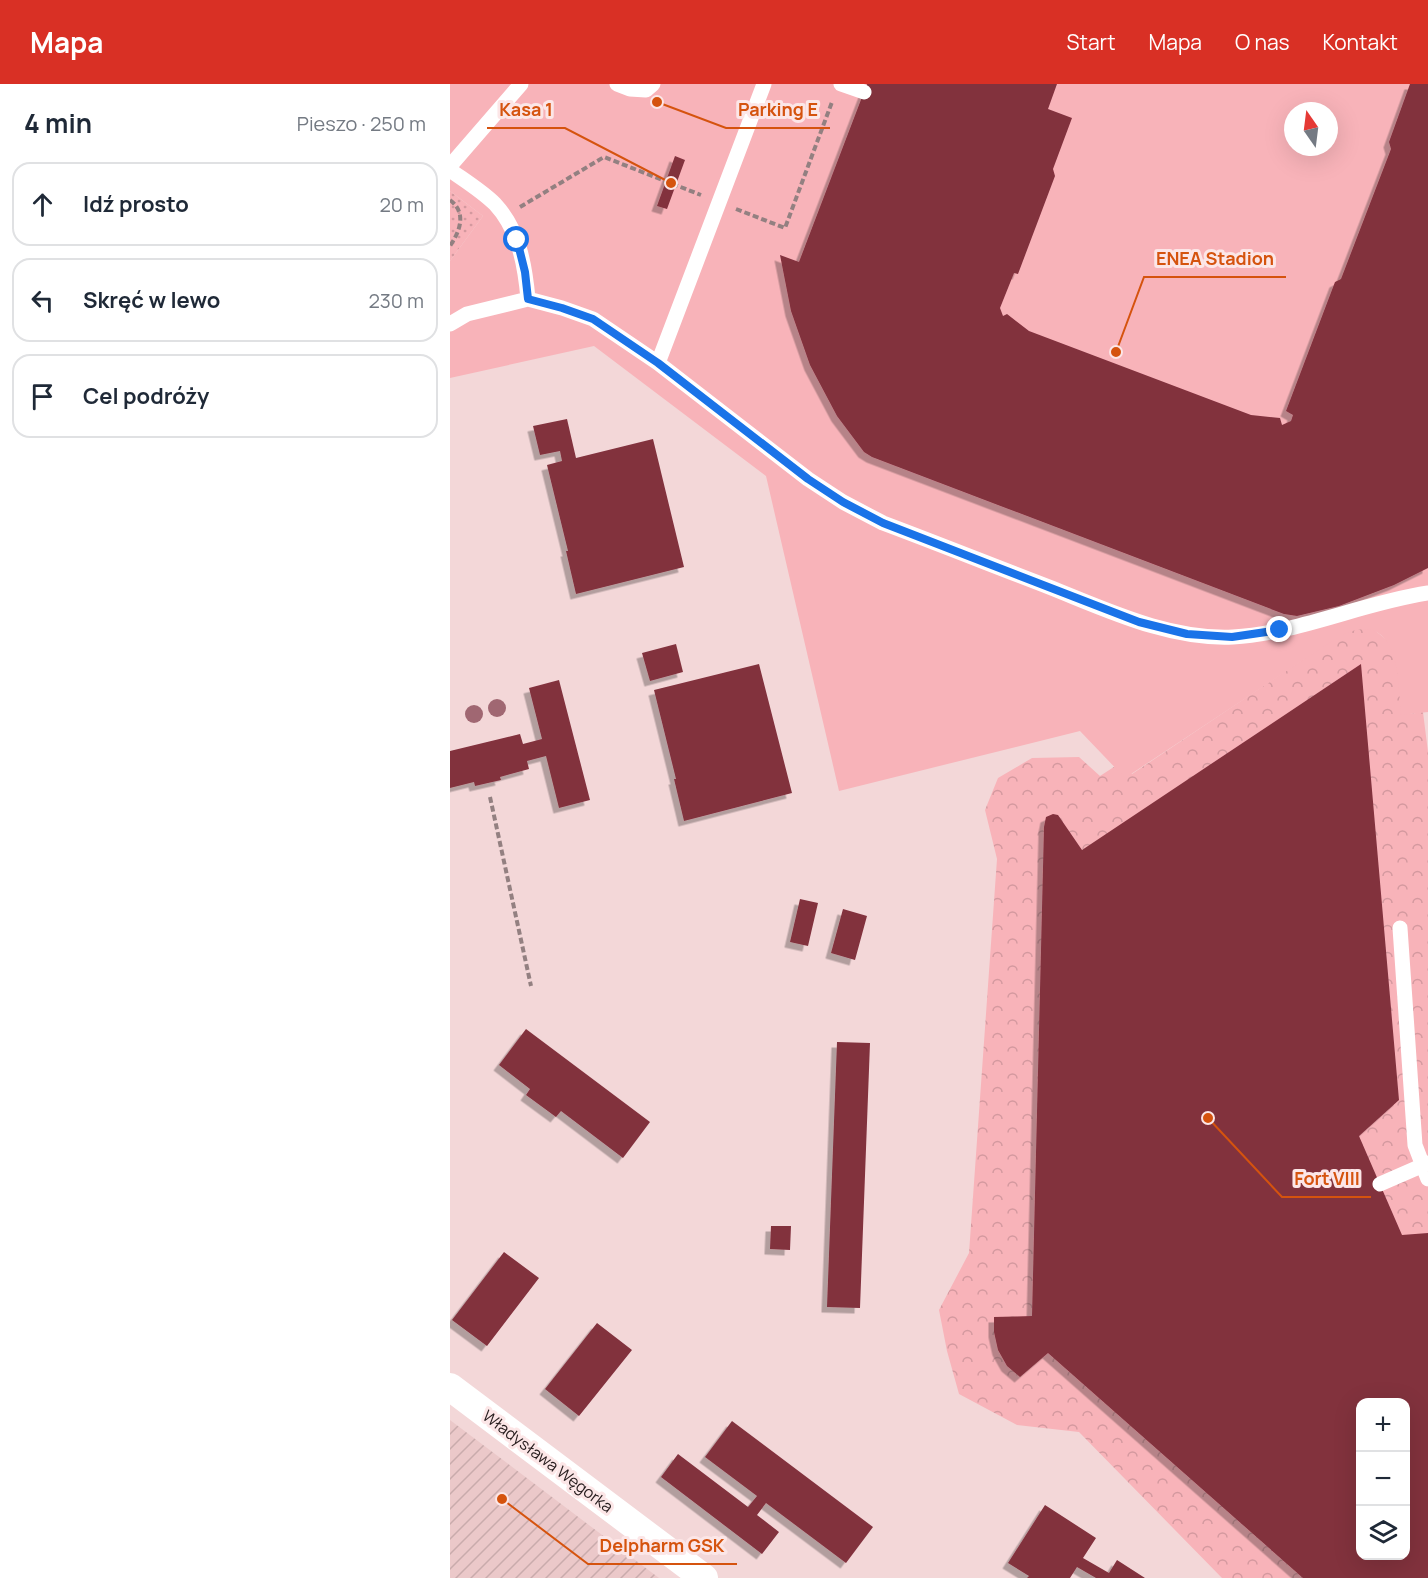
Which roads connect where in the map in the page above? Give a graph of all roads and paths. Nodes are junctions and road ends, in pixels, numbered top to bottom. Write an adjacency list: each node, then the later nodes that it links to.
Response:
1 (521, 84): 7 (lane)
2 (616, 84): 3 (lane)
3 (653, 84)
4 (764, 84): 15 (lane)
5 (838, 90): 6 (lane); 10 (path)
6 (864, 92)
7 (450, 168): 11 (lane)
8 (707, 197): 11 (path)
9 (450, 200): 12 (path)
10 (726, 205)
11 (505, 216): 13 (lane)
12 (450, 246)
13 (528, 299): 14 (lane); 15 (lane)
14 (450, 324)
15 (658, 363): 16 (lane)
16 (1428, 593)
17 (490, 797): 19 (path)
18 (1400, 928): 21 (lane)
19 (531, 986)
20 (1428, 1163): 22 (lane)
21 (1428, 1179)
22 (1380, 1184)
23 (450, 1387): 24 (street, Władysława Węgorka)
24 (704, 1578)

